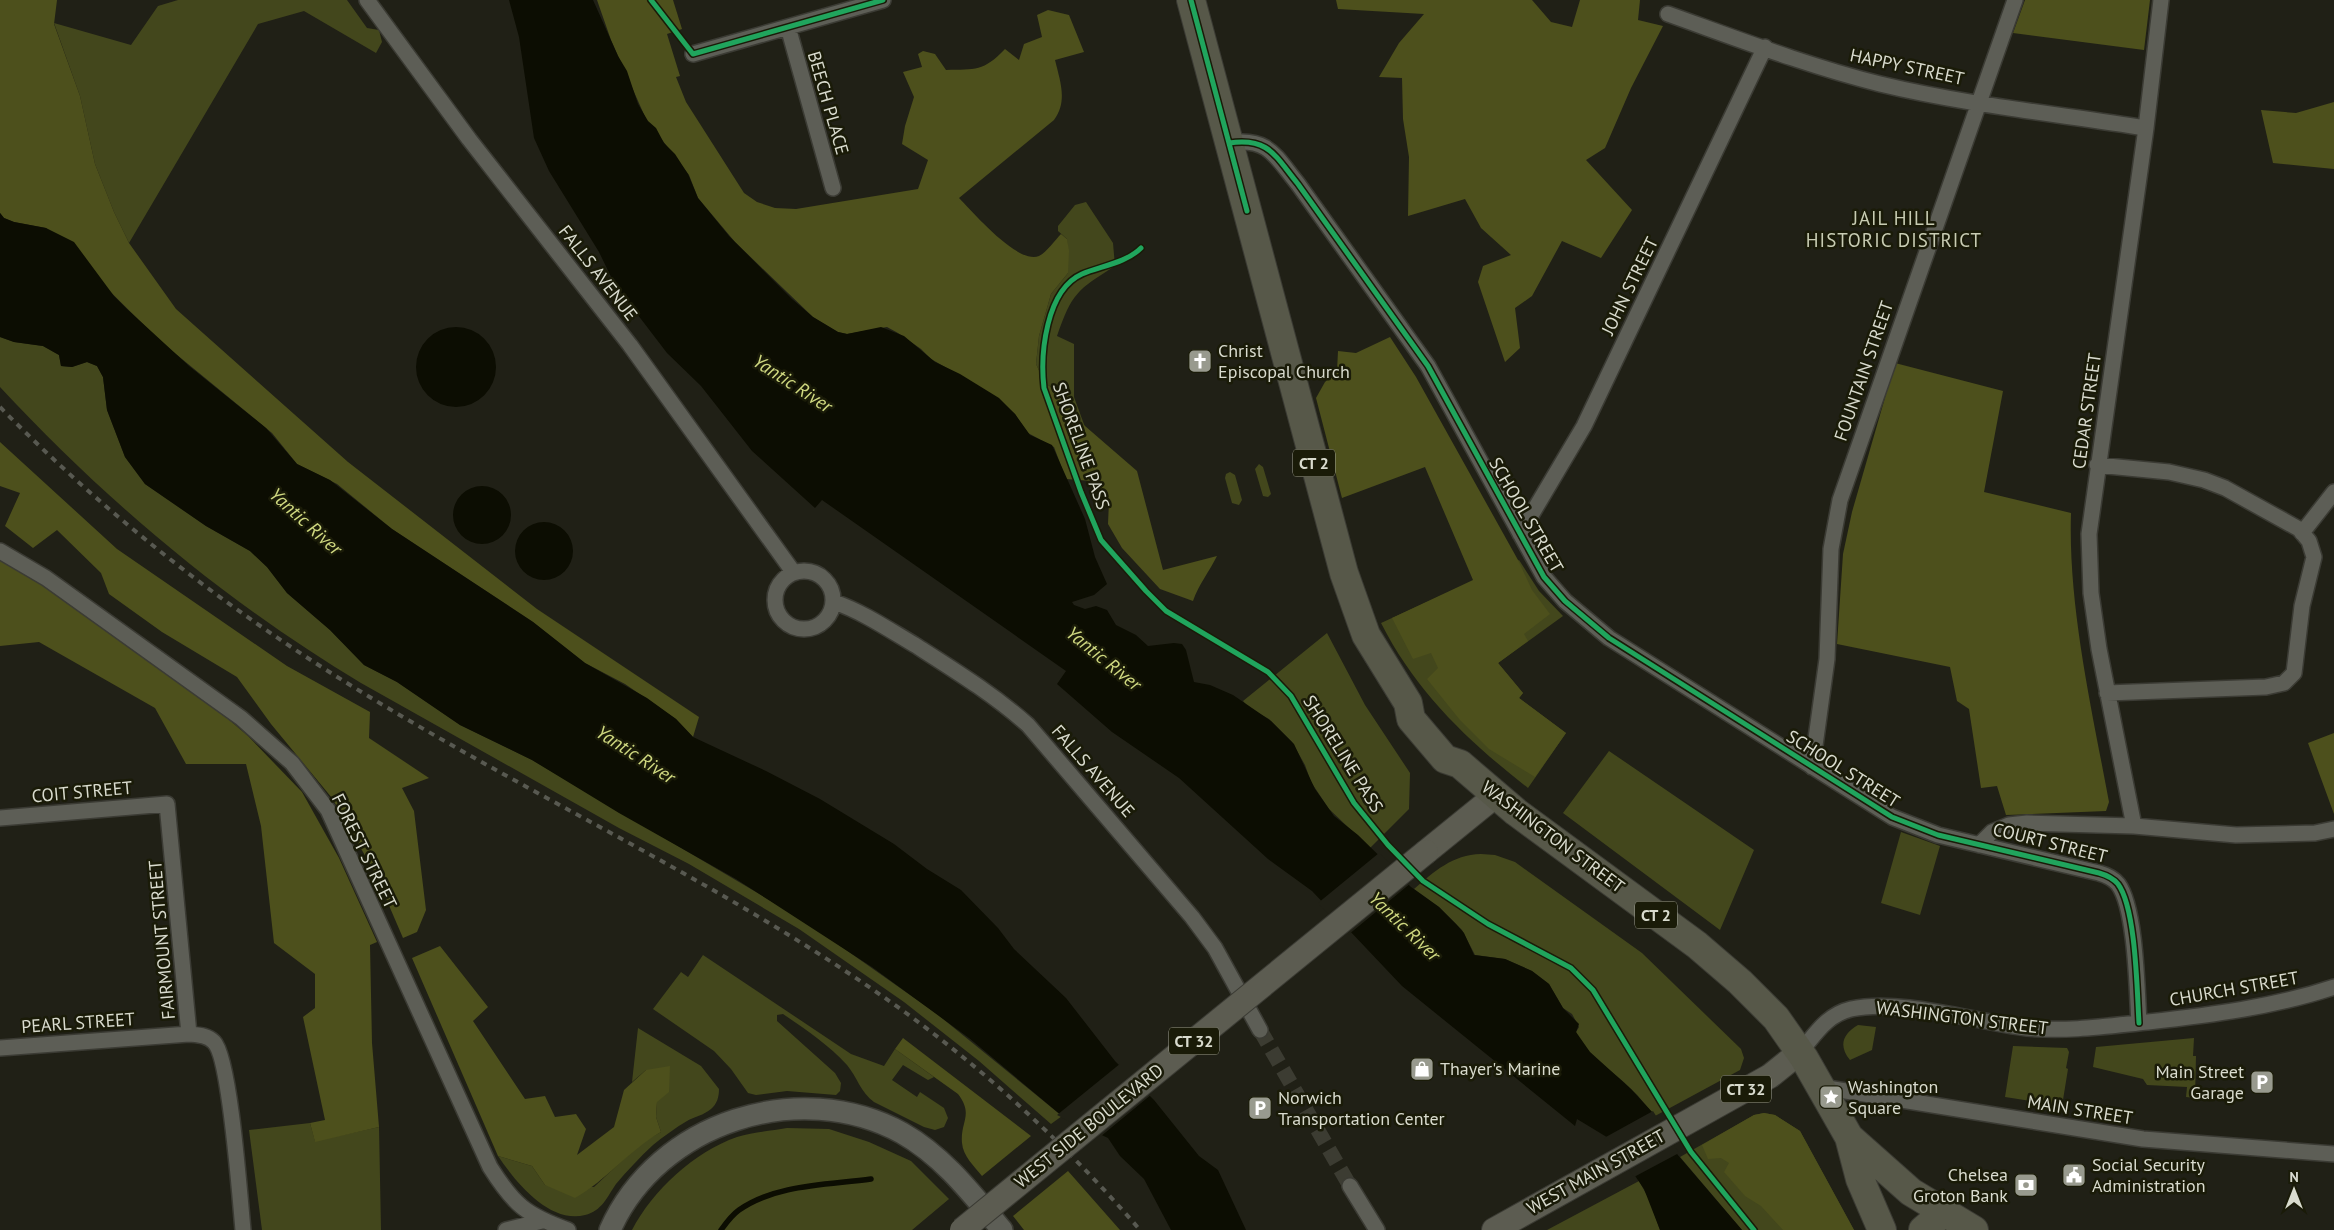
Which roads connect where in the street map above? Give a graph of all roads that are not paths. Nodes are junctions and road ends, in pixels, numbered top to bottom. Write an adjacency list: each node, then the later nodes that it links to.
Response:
1 (367, 0): 19 (street, FALLS AVENUE)
2 (883, 0): 7 (street)
3 (1191, 0): 12 (highway, WASHINGTON STREET / CT 2)
4 (2015, 0): 10 (street, FOUNTAIN STREET)
5 (2161, 0): 11 (street, CEDAR STREET)
6 (1668, 14): 8 (street, HAPPY STREET)
7 (788, 27): 9 (street); 13 (street, BEECH PLACE)
8 (1765, 48): 10 (street, HAPPY STREET); 17 (street, JOHN STREET)
9 (693, 54)
10 (1979, 102): 11 (street, HAPPY STREET); 22 (street, FOUNTAIN STREET)
11 (2146, 128): 14 (street, CEDAR STREET)
12 (1229, 143): 17 (street, SCHOOL STREET); 23 (highway, WASHINGTON STREET / CT 2)
13 (833, 188)
14 (2097, 465): 16 (street); 21 (street, CEDAR STREET)
15 (2334, 492): 16 (street)
16 (2302, 533): 21 (street)
17 (1520, 534): 22 (street, SCHOOL STREET)
18 (0, 551): 39 (street, FOREST STREET)
19 (794, 573): 20 (street); 20 (street)
20 (834, 602): 31 (street, FALLS AVENUE)
21 (2106, 694): 26 (street, CEDAR STREET)
22 (1812, 767): 28 (street, SCHOOL STREET)
23 (1496, 796): 34 (highway, WASHINGTON STREET / CT 2); 46 (main road, WEST SIDE BOULEVARD / CT 32, bridge)
24 (167, 804): 25 (street, COIT STREET); 32 (street, FAIRMOUNT STREET)
25 (0, 818)
26 (2134, 826): 27 (street); 28 (street)
27 (2334, 829)
28 (1979, 845): 30 (street, COURT STREET)
29 (2334, 987): 30 (street, CHURCH STREET)
30 (2139, 1023): 34 (street, WASHINGTON STREET)
31 (1260, 1030)
32 (189, 1034): 33 (street, PEARL STREET); 42 (street, FAIRMOUNT STREET)
33 (0, 1048)
34 (1800, 1052): 35 (highway, CT 2); 41 (main road, WEST MAIN STREET / CT 32)
35 (1821, 1087): 36 (highway, CT 2); 37 (street, MAIN STREET)
36 (1849, 1137): 40 (highway, CT 2); 49 (highway, CT 2)
37 (2334, 1154)
38 (1350, 1186): 48 (street)
39 (542, 1221): 43 (street); 44 (street, FOREST STREET)
40 (1933, 1221): 50 (highway, CT 2)
41 (1508, 1226)
42 (243, 1230)
43 (506, 1230)
44 (568, 1230)
45 (610, 1230): 47 (main road)
46 (962, 1230)
47 (1002, 1230)
48 (1377, 1230)
49 (1882, 1230)
50 (1974, 1230)

